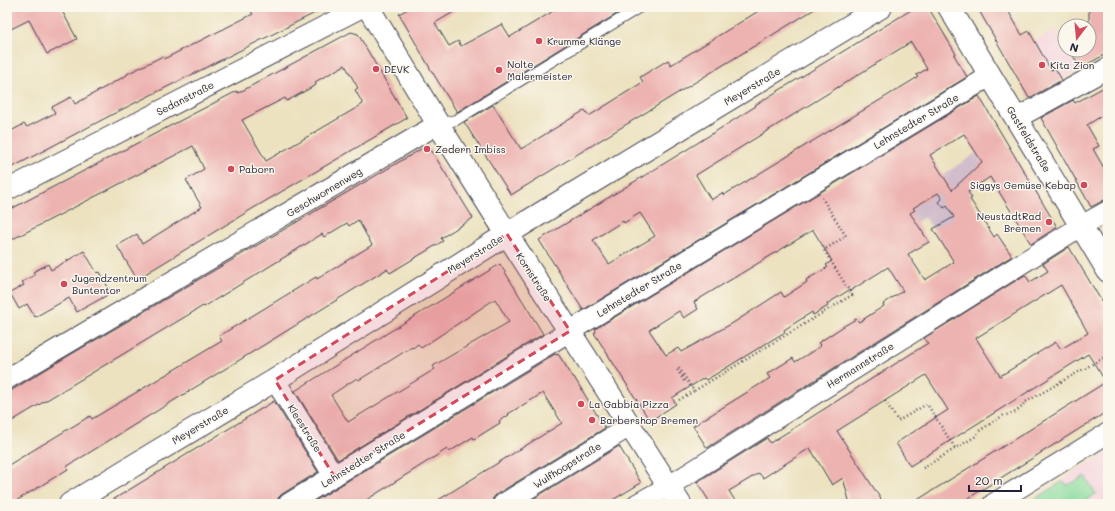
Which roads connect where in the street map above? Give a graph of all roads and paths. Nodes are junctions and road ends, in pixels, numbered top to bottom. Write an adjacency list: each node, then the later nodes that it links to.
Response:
1 (362, 7): 10 (street, Sedanstraße)
2 (368, 7): 9 (street, Kornstraße)
3 (640, 7): 9 (lane, Geschwornenweg)
4 (881, 7): 14 (street, Meyerstraße)
5 (949, 7): 7 (street, Gastfeldstraße)
6 (1108, 68): 8 (street)
7 (990, 76): 8 (street, Gastfeldstraße); 16 (street, Lehnstedter Straße)
8 (1017, 118): 13 (street, Gastfeldstraße)
9 (438, 124): 14 (street, Kornstraße); 18 (street, Geschwornenweg)
10 (7, 190)
11 (821, 196): 21 (path)
12 (1108, 211): 13 (street, Hermannstraße)
13 (1082, 226): 15 (street, Gastfeldstraße); 29 (street, Hermannstraße)
14 (507, 234): 16 (street, Kornstraße); 19 (street, Meyerstraße)
15 (1108, 271)
16 (570, 331): 24 (street, Kornstraße); 28 (street, Lehnstedter Straße)
17 (1103, 358): 26 (path)
18 (7, 379)
19 (275, 380): 28 (street, Kleestraße); 30 (street, Meyerstraße)
20 (684, 381): 21 (path)
21 (694, 391): 22 (path)
22 (679, 400)
23 (885, 401): 26 (path)
24 (630, 426): 29 (street, Kornstraße); 32 (street, Wulfhoopstraße)
25 (1108, 433): 35 (street)
26 (955, 448): 27 (path)
27 (923, 468)
28 (334, 476): 31 (street, Lehnstedter Straße)
29 (668, 486): 33 (street, Hermannstraße); 34 (street, Kornstraße)
30 (70, 504)
31 (288, 504)
32 (503, 504)
33 (637, 504)
34 (680, 504)
35 (993, 504)

